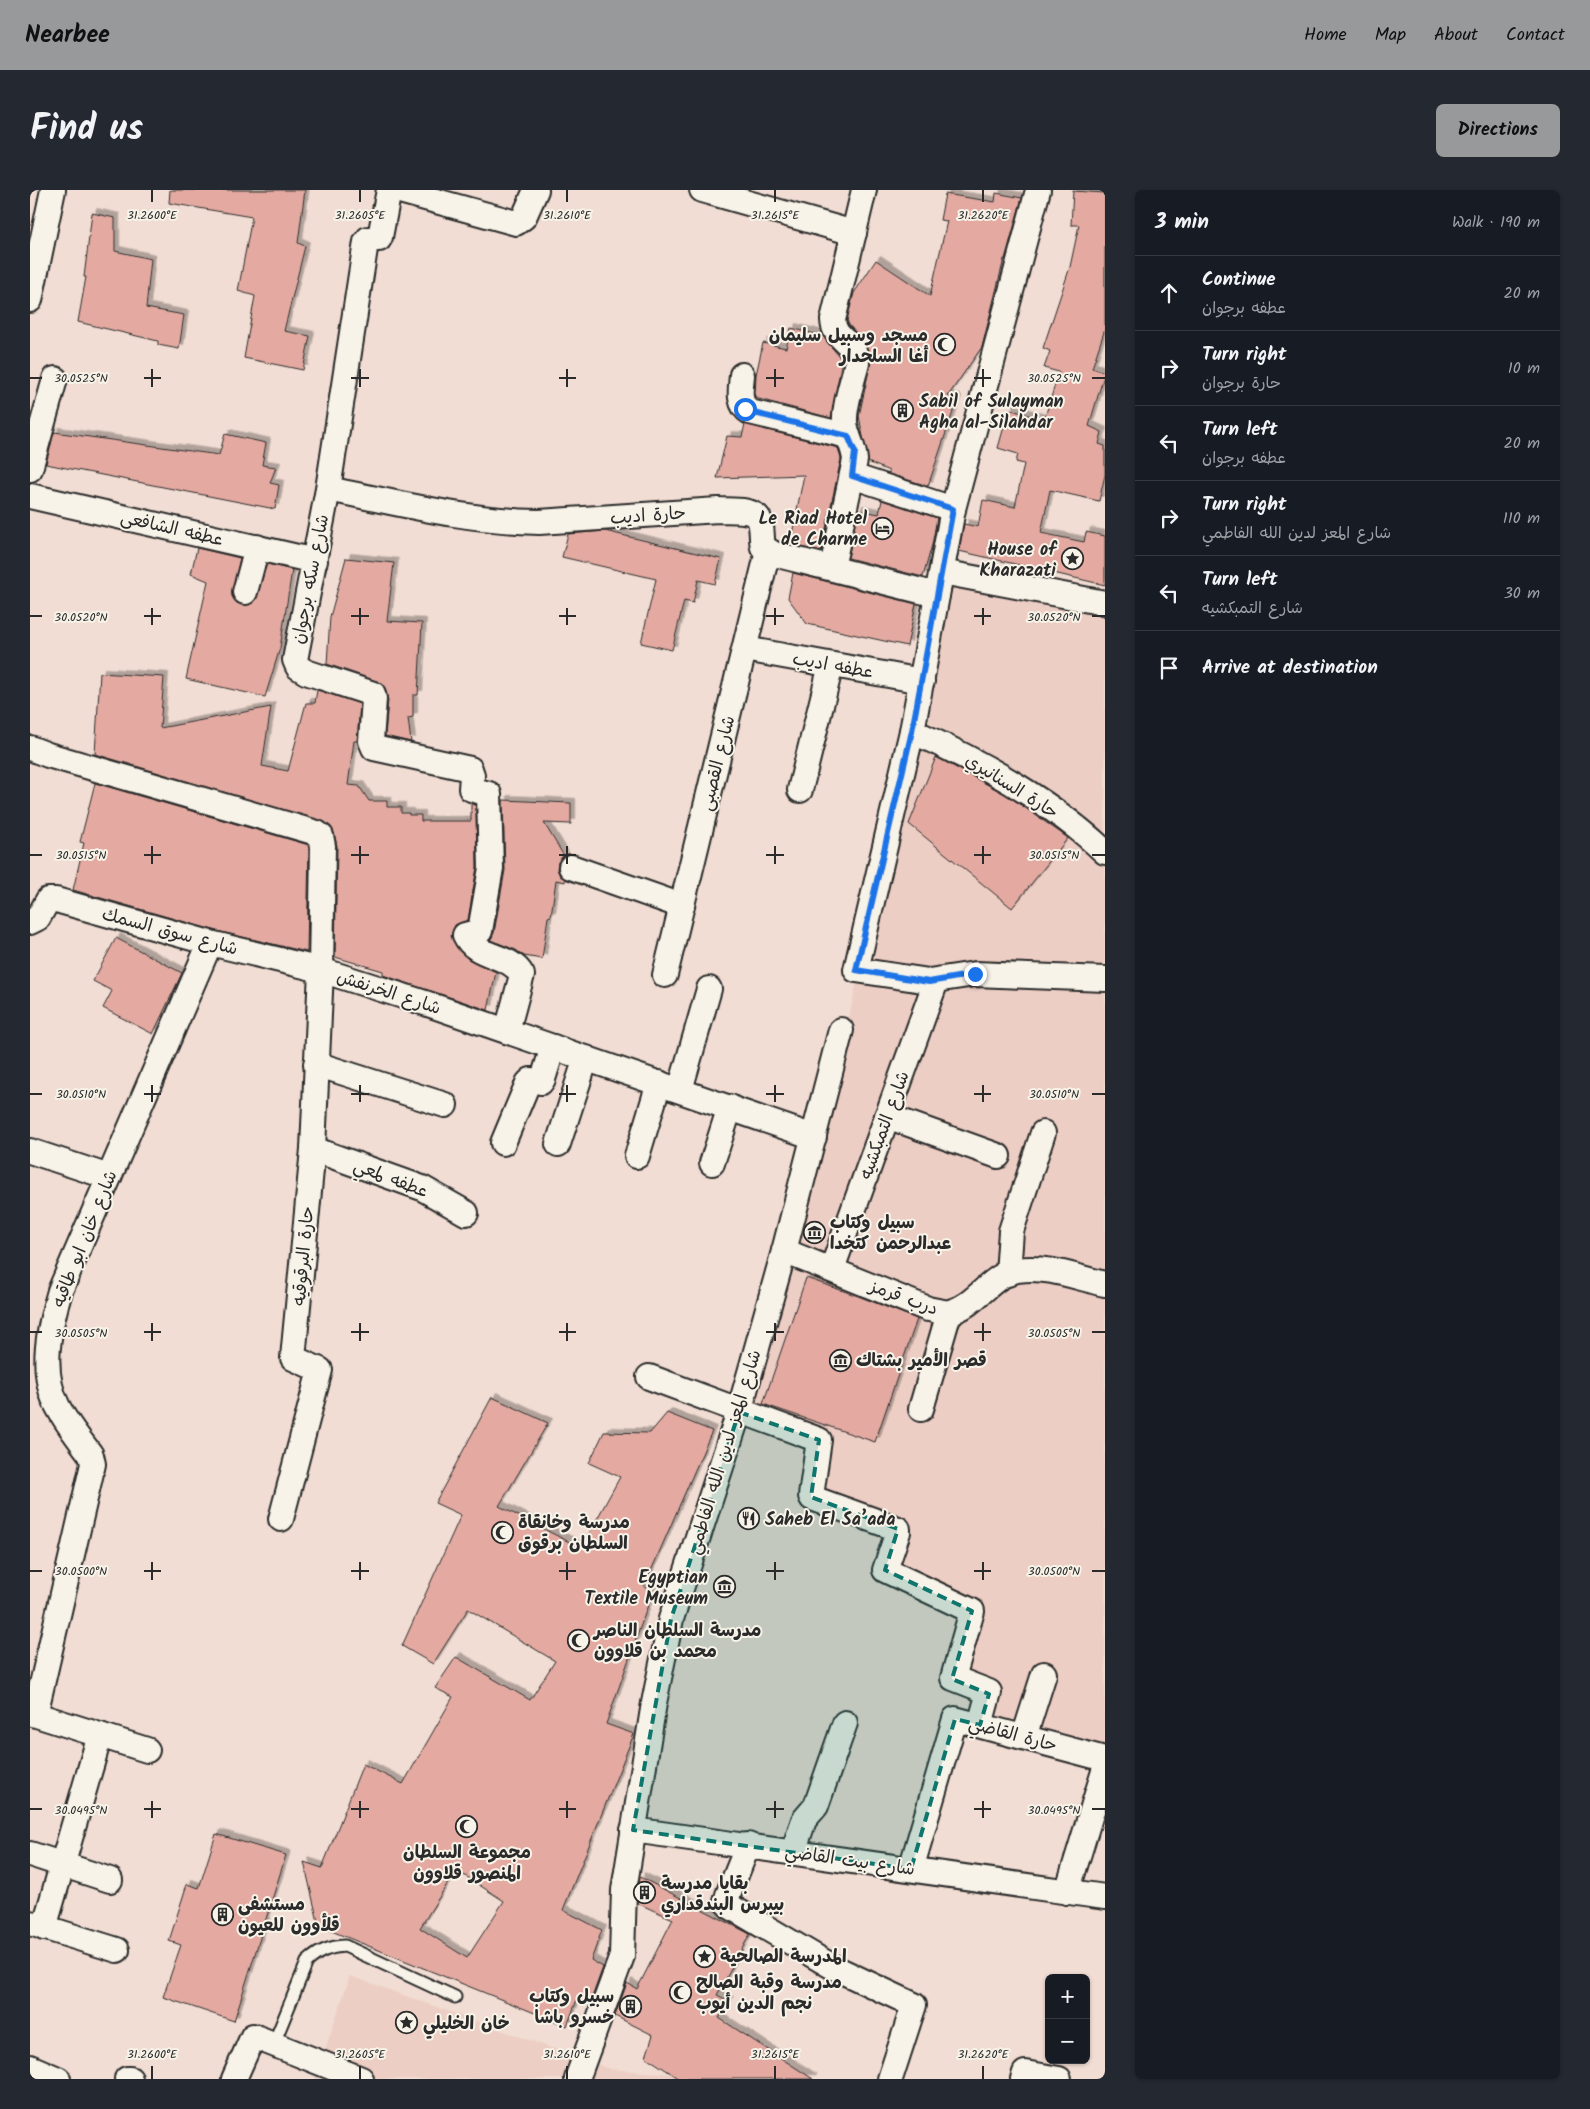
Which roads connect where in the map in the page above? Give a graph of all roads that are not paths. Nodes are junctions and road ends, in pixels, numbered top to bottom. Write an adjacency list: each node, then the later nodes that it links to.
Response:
1 (53, 190): 9 (street)
2 (389, 190): 15 (street, شارع سكه برجوان)
3 (396, 190): 4 (street)
4 (536, 190)
5 (702, 190): 8 (street)
6 (864, 190): 8 (street)
7 (1038, 190): 17 (street)
8 (854, 233): 12 (street)
9 (30, 300)
10 (742, 375): 12 (street)
11 (55, 379): 13 (street)
12 (848, 436): 14 (street)
13 (30, 469)
14 (852, 476): 17 (street); 21 (street)
15 (328, 488): 19 (street, حارة اديب); 20 (street, شارع سكه برجوان)
16 (30, 496): 18 (street, عطفه الشافعى)
17 (953, 509): 22 (street)
18 (257, 547): 20 (street, عطفه الشافعى); 23 (street)
19 (768, 552): 21 (street); 26 (street, شارع القصبى)
20 (315, 561): 43 (street, شارع سكه برجوان)
21 (832, 568): 24 (street)
22 (942, 572): 24 (street); 25 (street)
23 (244, 592)
24 (937, 595): 28 (street)
25 (1105, 603)
26 (745, 649): 27 (street, عطفه اديب); 34 (street, شارع القصبى)
27 (831, 665): 28 (street, عطفه اديب); 31 (street)
28 (922, 681): 29 (street)
29 (912, 731): 32 (street, حارة السنانيري); 40 (street)
30 (30, 748): 37 (street, شارع الخرنفش)
31 (800, 790)
32 (1105, 852)
33 (571, 867): 34 (street)
34 (682, 906): 38 (street, شارع القصبى)
35 (30, 922): 36 (street, شارع سوق السمك)
36 (210, 943): 37 (street, شارع سوق السمك); 60 (street, شارع خان ابو طاقيه)
37 (321, 970): 43 (street, شارع الخرنفش); 46 (street, حارة البرقوقيه)
38 (665, 975)
39 (1105, 979): 40 (street)
40 (936, 981): 50 (street, شارع التمبكشيه)
41 (709, 989): 47 (street)
42 (842, 1030): 52 (street, شارع المعز لدين الله الفاطمي)
43 (507, 1031): 44 (street, شارع الخرنفش)
44 (552, 1047): 45 (street, شارع الخرنفش); 53 (street)
45 (586, 1058): 47 (street, شارع الخرنفش); 54 (street)
46 (316, 1064): 48 (street); 55 (street, حارة البرقوقيه)
47 (669, 1087): 49 (street, شارع الخرنفش); 57 (street)
48 (445, 1104)
49 (730, 1107): 52 (street, شارع الخرنفش); 59 (street)
50 (887, 1116): 58 (street); 63 (street, شارع التمبكشيه)
51 (1043, 1133): 64 (street)
52 (814, 1136): 62 (street, شارع المعز لدين الله الفاطمي)
53 (503, 1143)
54 (558, 1144)
55 (313, 1149): 61 (street, عطفه لمعي); 70 (street, حارة البرقوقيه)
56 (30, 1151): 60 (street)
57 (637, 1156)
58 (998, 1156)
59 (712, 1163)
60 (109, 1177): 72 (street, شارع خان ابو طاقيه)
61 (466, 1213)
62 (784, 1251): 63 (street, درب قرمز); 69 (street, شارع المعز لدين الله الفاطمي)
63 (832, 1269): 66 (street, درب قرمز)
64 (1008, 1274): 65 (street, درب قرمز); 66 (street, درب قرمز)
65 (1105, 1284)
66 (949, 1313): 68 (street)
67 (649, 1376): 69 (street)
68 (921, 1410)
69 (739, 1412): 74 (street); 80 (street, شارع المعز لدين الله الفاطمي)
70 (282, 1519)
71 (1044, 1674): 76 (street)
72 (30, 1713): 75 (street)
73 (845, 1722): 82 (street)
74 (980, 1725): 76 (street, حارة القاضي); 85 (street, حارة القاضي)
75 (100, 1735): 77 (street); 84 (street)
76 (1024, 1737): 78 (street, حارة القاضي)
77 (147, 1750)
78 (1105, 1759)
79 (1105, 1768): 87 (street)
80 (633, 1830): 81 (street, شارع بيت القاضي); 97 (street, شارع المعز لدين الله الفاطمي)
81 (748, 1845): 82 (street, شارع بيت القاضي); 98 (street)
82 (793, 1852): 85 (street, شارع بيت القاضي)
83 (30, 1854): 84 (street)
84 (62, 1865): 86 (street); 89 (street)
85 (911, 1869): 87 (street, شارع بيت القاضي)
86 (110, 1880)
87 (1067, 1892): 88 (street, شارع بيت القاضي)
88 (1105, 1898)
89 (37, 1926): 90 (street)
90 (117, 1950)
91 (455, 1997): 92 (lane)
92 (274, 2043): 95 (street); 96 (street)
93 (30, 2067): 94 (street)
94 (58, 2079)
95 (234, 2079)
96 (361, 2079)
97 (577, 2079)
98 (890, 2079)
99 (1023, 2079): 100 (street)
100 (1060, 2079)

